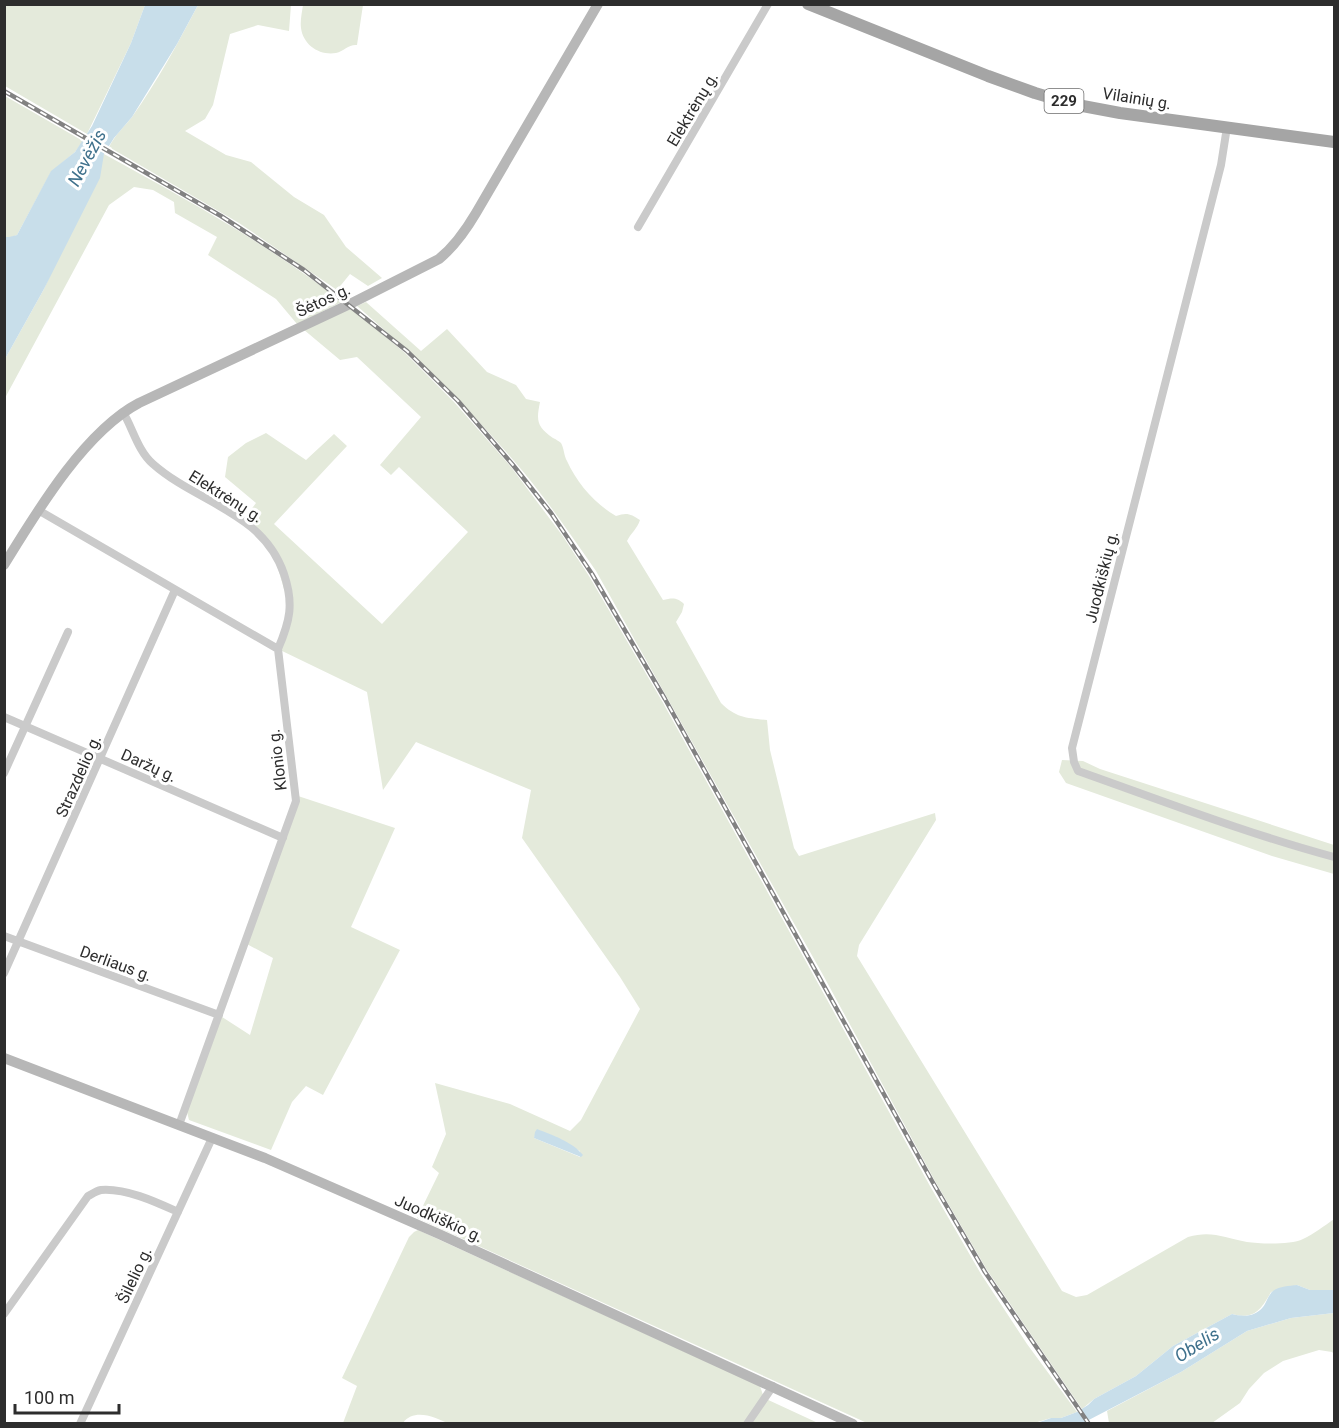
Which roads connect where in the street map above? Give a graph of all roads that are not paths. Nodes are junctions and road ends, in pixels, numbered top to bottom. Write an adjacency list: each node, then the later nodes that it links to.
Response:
1 (598, 4): 7 (street, Šėtos g.)
2 (768, 4): 6 (street, Elektrėnų g.)
3 (808, 4): 4 (main road, Vilainių g. / 229)
4 (1227, 128): 5 (main road, Vilainių g. / 229); 18 (street, Juodkiškių g.)
5 (1335, 142)
6 (638, 227)
7 (123, 412): 8 (street, Šėtos g.); 12 (street, Elektrėnų g.)
8 (38, 510): 9 (street, Šėtos g.); 10 (street)
9 (4, 565)
10 (175, 590): 12 (street); 15 (street, Strazdelio g.)
11 (68, 632): 14 (street)
12 (278, 649): 17 (street, Klonio g.)
13 (4, 717): 14 (street, Daržų g.)
14 (24, 726): 15 (street, Daržų g.); 16 (street)
15 (101, 759): 17 (street, Daržų g.); 20 (street, Strazdelio g.)
16 (4, 773)
17 (283, 838): 22 (street, Klonio g.)
18 (1335, 857)
19 (4, 936): 20 (street, Derliaus g.)
20 (19, 941): 21 (street, Strazdelio g.); 22 (street, Derliaus g.)
21 (4, 973)
22 (219, 1015): 24 (street, Klonio g.)
23 (4, 1058): 24 (street, Juodkiškio g.)
24 (179, 1125): 25 (street, Juodkiškio g.)
25 (212, 1138): 26 (street, Šilelio g.); 28 (street, Juodkiškio g.)
26 (178, 1212): 27 (street); 29 (street, Šilelio g.)
27 (4, 1314)
28 (773, 1386): 30 (street); 31 (street, Juodkiškio g.)
29 (80, 1424)
30 (747, 1424)
31 (853, 1424)

